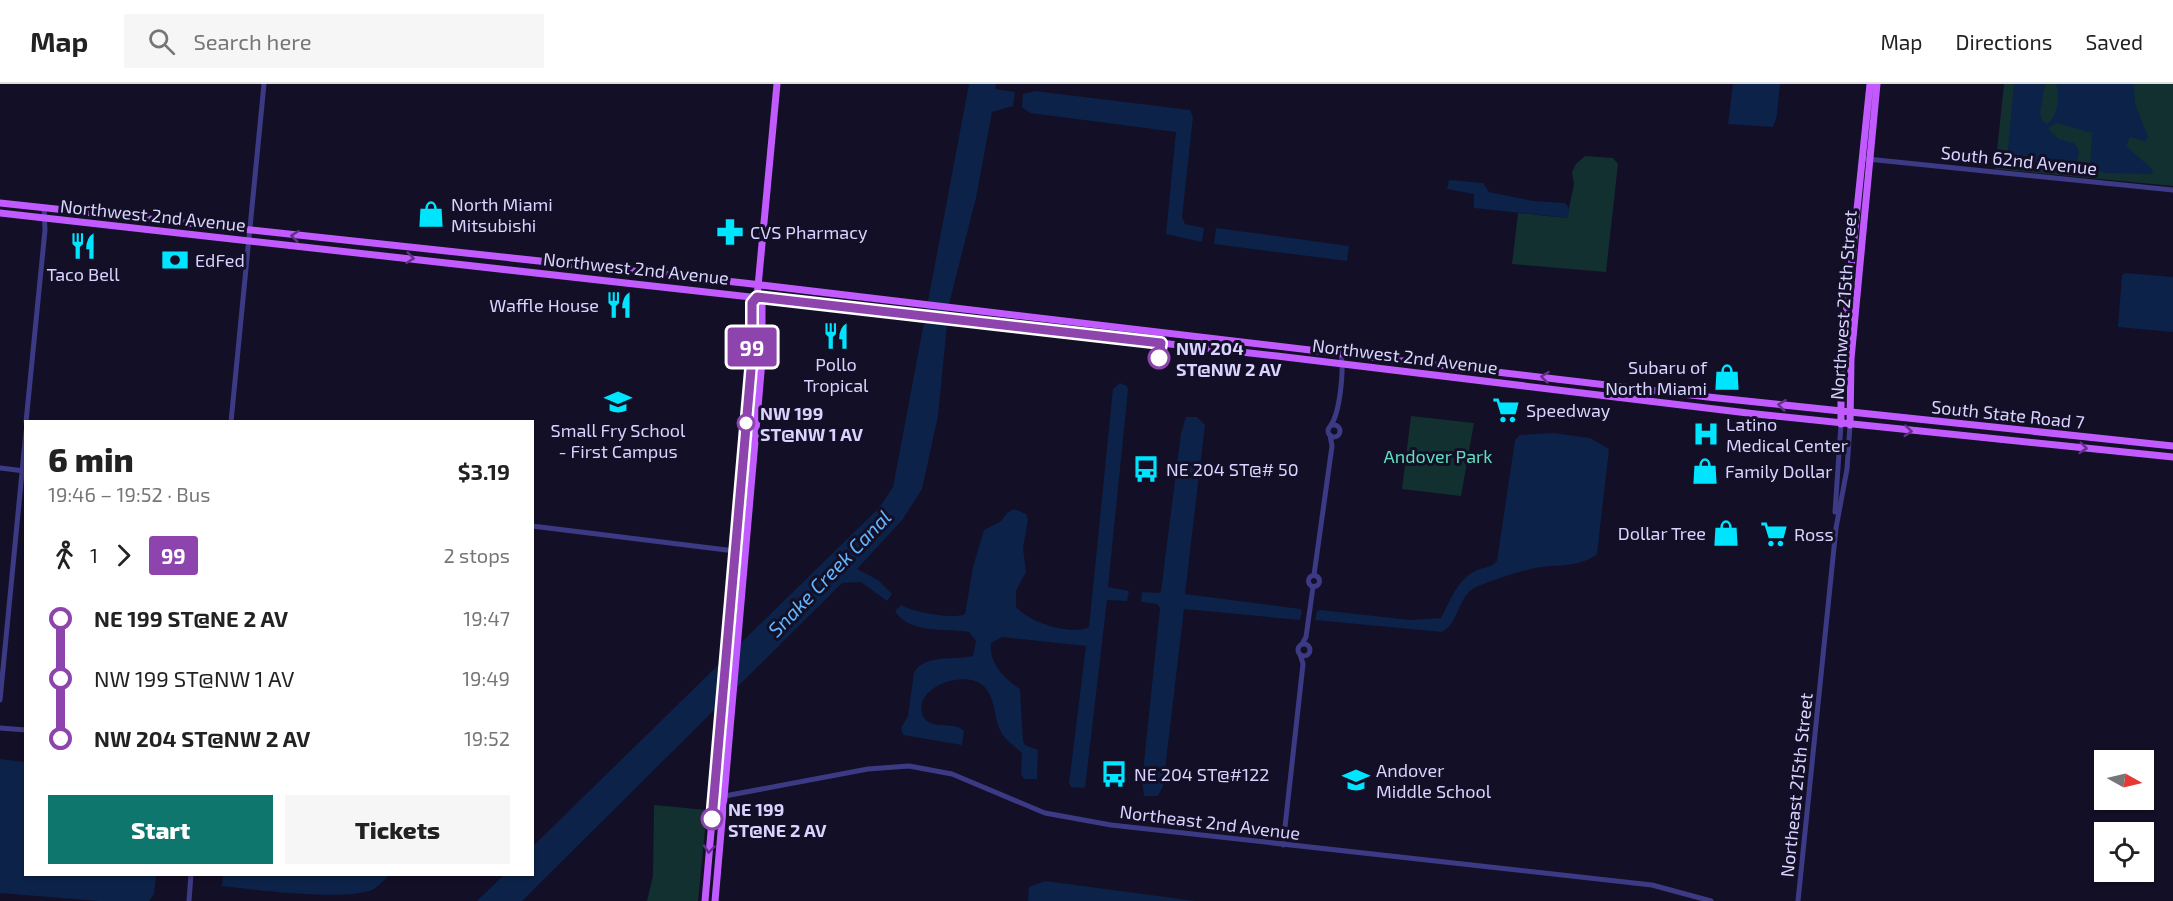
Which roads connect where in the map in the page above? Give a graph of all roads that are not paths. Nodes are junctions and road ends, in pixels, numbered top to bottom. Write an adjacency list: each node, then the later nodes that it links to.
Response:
1 (264, 84): 11 (street)
2 (777, 84): 13 (main road)
3 (1870, 84): 5 (main road, Northwest 215th Street)
4 (1878, 84): 5 (main road, Northwest 215th Street)
5 (1866, 159): 6 (street, South 62nd Avenue); 15 (main road, Northwest 215th Street); 16 (main road, Northwest 215th Street)
6 (2173, 190)
7 (0, 203): 8 (main road, Northwest 2nd Avenue)
8 (44, 208): 10 (street); 11 (main road, Northwest 2nd Avenue)
9 (0, 213): 10 (main road, Northwest 2nd Avenue)
10 (45, 218): 12 (main road, Northwest 2nd Avenue); 22 (street)
11 (250, 231): 12 (street); 13 (main road, Northwest 2nd Avenue, one-way to 11)
12 (249, 240): 14 (main road, Northwest 2nd Avenue, one-way to 14); 23 (street)
13 (758, 285): 14 (main road); 17 (main road, Northwest 2nd Avenue)
14 (757, 297): 18 (main road, Northwest 2nd Avenue); 39 (main road); 40 (main road)
15 (1847, 305): 16 (main road); 19 (main road, Northwest 215th Street)
16 (1856, 306): 20 (main road, Northwest 215th Street)
17 (1344, 354): 18 (street); 19 (main road, Northwest 2nd Avenue, one-way to 17)
18 (1343, 364): 21 (street); 24 (main road, Northwest 2nd Avenue)
19 (1840, 411): 20 (main road, South State Road 7); 24 (main road, Northwest 215th Street)
20 (1850, 412): 26 (main road, Northwest 215th Street); 28 (main road, South State Road 7)
21 (1336, 417): 25 (street); 27 (street)
22 (26, 420)
23 (231, 420)
24 (1841, 424): 26 (main road, South State Road 7); 38 (street, Northwest 215th Street)
25 (1331, 425): 27 (street); 30 (street)
26 (1850, 425): 31 (main road, South State Road 7, one-way to 31); 38 (street, Northwest 215th Street)
27 (1338, 427): 30 (street)
28 (2043, 433): 29 (main road, South State Road 7); 31 (main road)
29 (2062, 435): 32 (main road); 33 (main road, South State Road 7)
30 (1333, 436): 41 (street)
31 (2025, 442): 32 (main road, South State Road 7)
32 (2043, 444): 34 (main road, South State Road 7, one-way to 34)
33 (2173, 446)
34 (2173, 457)
35 (0, 468): 36 (street)
36 (24, 471): 44 (street)
37 (534, 526): 39 (street)
38 (1836, 528): 43 (street, Northwest 215th Street)
39 (734, 551): 40 (street); 48 (main road)
40 (743, 552): 47 (main road)
41 (1305, 645): 42 (street); 42 (street)
42 (1304, 655): 49 (street)
43 (1823, 672): 55 (street, Northeast 215th Street)
44 (0, 700)
45 (0, 728): 46 (street)
46 (24, 730)
47 (724, 796): 48 (street, Northeast 2nd Avenue); 49 (street, Northeast 2nd Avenue); 53 (main road)
48 (714, 798): 52 (main road, one-way to 52)
49 (1282, 845): 54 (street, Northeast 2nd Avenue)
50 (191, 876): 51 (street)
51 (189, 901)
52 (705, 901)
53 (715, 901)
54 (1711, 901)
55 (1798, 901)

